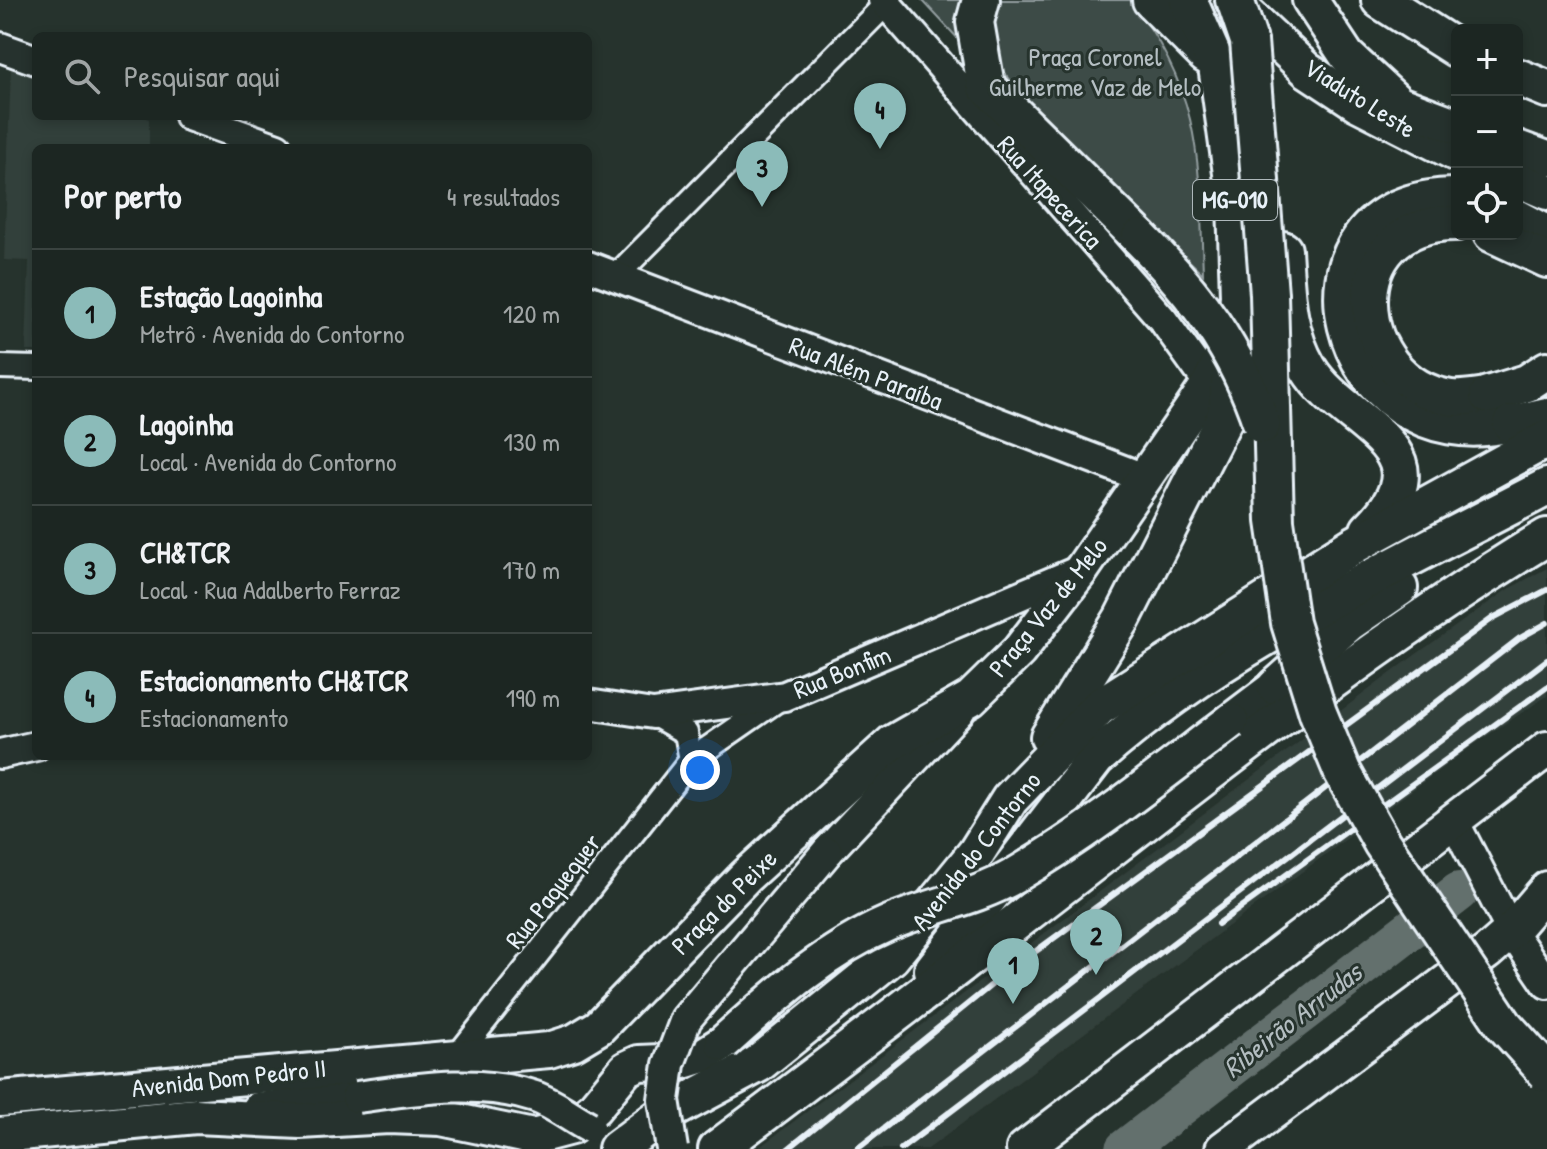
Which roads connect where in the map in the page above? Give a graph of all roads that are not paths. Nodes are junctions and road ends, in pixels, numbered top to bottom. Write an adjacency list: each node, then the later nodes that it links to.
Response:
1 (981, 0): 14 (highway)
2 (1151, 0): 12 (highway)
3 (1188, 0): 12 (highway, MG-010)
4 (1223, 0): 46 (highway)
5 (1234, 0): 20 (main road, Viaduto Leste); 41 (highway, bridge)
6 (1310, 0): 17 (main road, Viaduto Leste)
7 (1380, 0): 9 (highway)
8 (886, 1): 14 (street); 31 (street); 36 (street, Rua Itapecerica)
9 (1451, 45)
10 (0, 47): 11 (street)
11 (32, 59)
12 (1217, 66): 32 (highway, MG-010)
13 (1523, 79): 15 (highway)
14 (986, 86): 41 (highway, bridge)
15 (1547, 89)
16 (200, 120): 18 (street)
17 (1451, 124)
18 (266, 144)
19 (1523, 150): 21 (main road)
20 (1451, 151)
21 (1547, 159)
22 (1523, 182): 23 (main road)
23 (1547, 192)
24 (1451, 197): 39 (main road)
25 (1523, 220): 27 (main road)
26 (1451, 224): 37 (main road)
27 (1547, 233)
28 (1505, 240): 29 (main road)
29 (1547, 260)
30 (592, 267): 31 (street, Rua Além Paraíba)
31 (616, 276): 42 (street, Rua Além Paraíba)
32 (1233, 334): 36 (main road, Praça Vaz de Melo); 57 (highway)
33 (0, 367): 34 (street)
34 (32, 368)
35 (1547, 370): 37 (highway)
36 (1209, 384): 42 (main road, Praça Vaz de Melo)
37 (1488, 395)
38 (1547, 416): 39 (highway)
39 (1511, 424)
40 (1547, 439): 46 (highway, Avenida do Contorno)
41 (1272, 457): 64 (highway, bridge)
42 (1144, 478): 47 (main road, Praça Vaz de Melo)
43 (1547, 487): 62 (highway, Avenida do Contorno)
44 (1547, 501): 48 (highway)
45 (1547, 537): 48 (highway); 62 (highway, Avenida do Contorno)
46 (1354, 545): 57 (highway, Avenida do Contorno)
47 (1082, 569): 49 (street, Rua Bonfim); 50 (main road, Praça Vaz de Melo)
48 (1276, 687): 66 (main road, bridge)
49 (785, 696): 52 (street, Rua Bonfim); 56 (street, Rua Paquequer)
50 (971, 698): 63 (main road, Praça do Peixe); 71 (main road, Praça Vaz de Melo, bridge)
51 (592, 705): 52 (street, Rua Bonfim)
52 (653, 714): 56 (street)
53 (32, 747): 55 (street)
54 (1547, 749): 58 (main road)
55 (0, 754)
56 (691, 760): 63 (street, Rua Paquequer)
57 (1010, 799): 70 (highway, Avenida do Contorno)
58 (1454, 821): 60 (street); 73 (main road)
59 (1547, 889): 60 (main road)
60 (1511, 931): 61 (street); 74 (main road)
61 (1547, 984)
62 (900, 1012): 72 (highway, Avenida do Contorno)
63 (458, 1055): 65 (main road, Avenida Dom Pedro II)
64 (1547, 1073)
65 (0, 1099)
66 (196, 1116): 68 (main road, Avenida Dom Pedro II); 69 (main road, Avenida Dom Pedro II, bridge)
67 (0, 1135): 68 (main road, Avenida Dom Pedro II)
68 (65, 1138)
69 (609, 1149)
70 (617, 1149)
71 (672, 1149)
72 (717, 1149)
73 (1024, 1149)
74 (1223, 1149)

